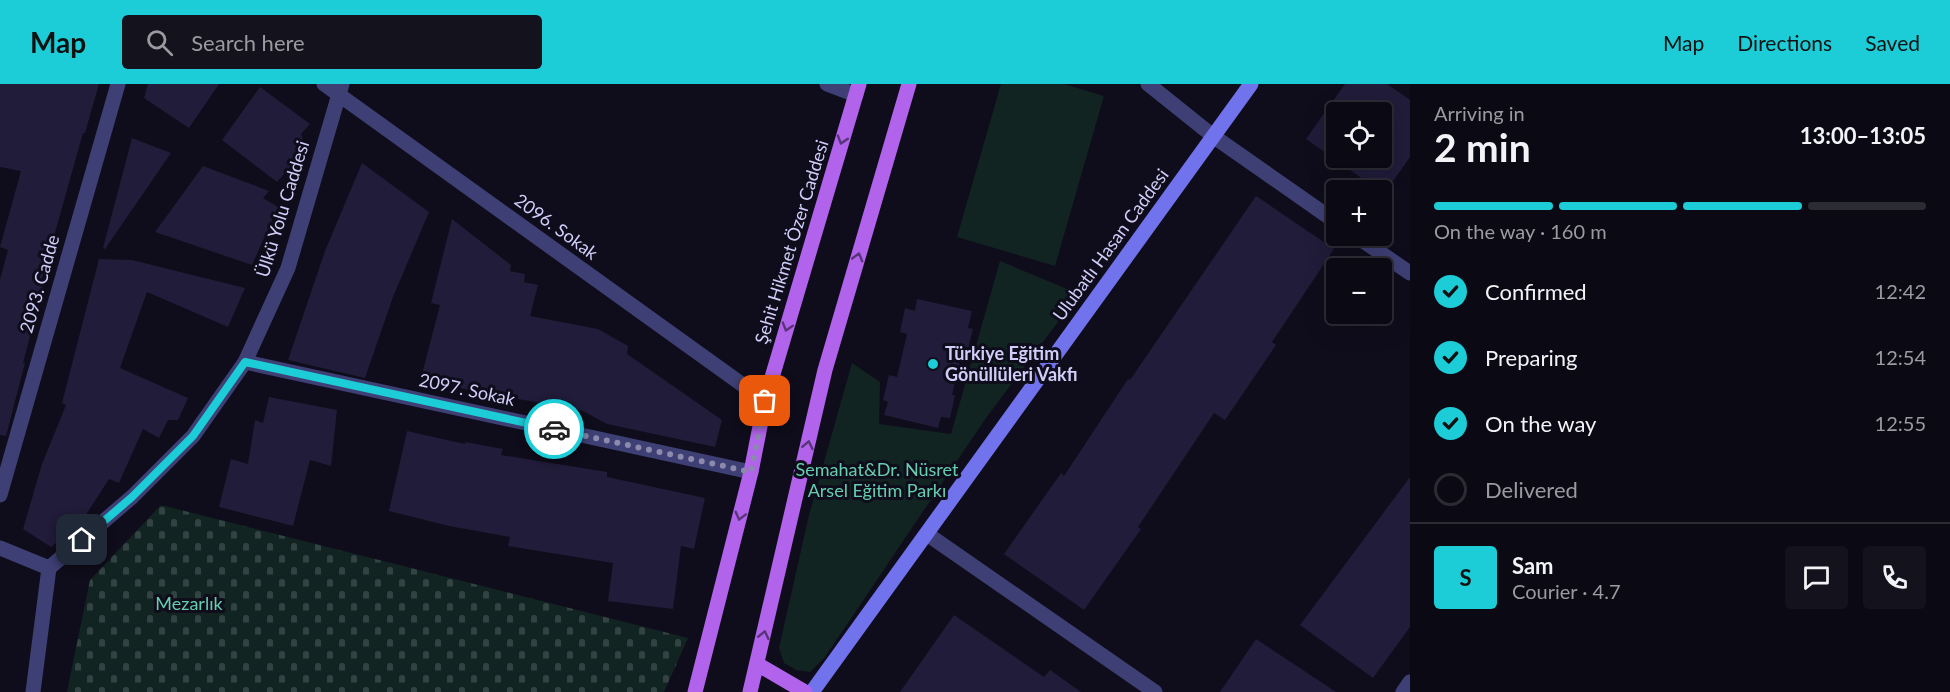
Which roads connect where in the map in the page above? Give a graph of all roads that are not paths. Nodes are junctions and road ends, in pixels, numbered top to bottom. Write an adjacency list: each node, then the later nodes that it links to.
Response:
1 (118, 84): 16 (street, 2093. Cadde)
2 (324, 84): 7 (street, 2096. Sokak)
3 (827, 84): 8 (street)
4 (909, 84): 20 (main road, one-way to 4)
5 (1148, 84): 9 (street)
6 (1251, 84): 9 (street, Ulubatlı Hasan Caddesi)
7 (340, 89): 13 (street, Ülkü Yolu Caddesi); 14 (street, 2096. Sokak)
8 (858, 89): 14 (main road, Şehit Hikmet Özer Caddesi, one-way to 14)
9 (1213, 136): 10 (street); 17 (street, Ulubatlı Hasan Caddesi)
10 (1326, 215)
11 (1371, 246): 12 (street)
12 (1410, 273)
13 (245, 362): 15 (street, 2097. Sokak); 19 (street, Ülkü Yolu Caddesi)
14 (765, 401): 15 (main road, Şehit Hikmet Özer Caddesi)
15 (751, 472): 23 (main road, Şehit Hikmet Özer Caddesi, one-way to 23)
16 (0, 495)
17 (927, 534): 26 (street, Ulubatlı Hasan Caddesi); 27 (street)
18 (0, 548): 19 (street)
19 (49, 568): 22 (street)
20 (757, 664): 24 (main road); 25 (main road)
21 (1410, 682): 28 (street)
22 (33, 692)
23 (695, 692)
24 (750, 692)
25 (805, 692)
26 (812, 692)
27 (1155, 692)
28 (1403, 692)

